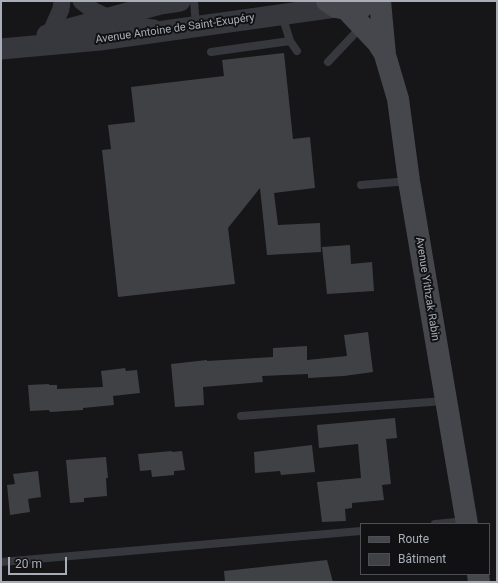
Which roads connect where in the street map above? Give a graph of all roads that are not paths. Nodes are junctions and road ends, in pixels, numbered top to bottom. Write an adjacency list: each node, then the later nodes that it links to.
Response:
1 (62, 1): 13 (street)
2 (81, 1): 9 (street)
3 (180, 1): 9 (street, Avenue Antoine de Saint-Exupéry)
4 (194, 1): 10 (lane)
5 (374, 1): 7 (main road)
6 (380, 1): 18 (main road, Avenue Yithzak Rabin)
7 (336, 6): 8 (street, Avenue Antoine de Saint-Exupéry); 11 (main road, Avenue Yithzak Rabin)
8 (282, 15): 10 (street, Avenue Antoine de Saint-Exupéry); 14 (lane)
9 (109, 18): 12 (street); 13 (street, Avenue Antoine de Saint-Exupéry)
10 (196, 26): 12 (street, Avenue Antoine de Saint-Exupéry)
11 (362, 26): 18 (main road, Avenue Yithzak Rabin); 19 (lane)
12 (168, 30): 15 (street, Avenue Antoine de Saint-Exupéry)
13 (50, 34): 15 (street, Avenue Antoine de Saint-Exupéry)
14 (290, 41): 16 (lane); 17 (lane)
15 (7, 48)
16 (211, 52)
17 (297, 52)
18 (385, 55): 20 (main road, Avenue Yithzak Rabin)
19 (328, 62)
20 (408, 181): 21 (lane); 22 (main road, Avenue Yithzak Rabin)
21 (362, 185)
22 (445, 401): 23 (lane); 24 (main road, Avenue Yithzak Rabin)
23 (241, 416)
24 (466, 522): 25 (lane)
25 (450, 523)
26 (360, 531): 27 (lane)
27 (1, 562)

